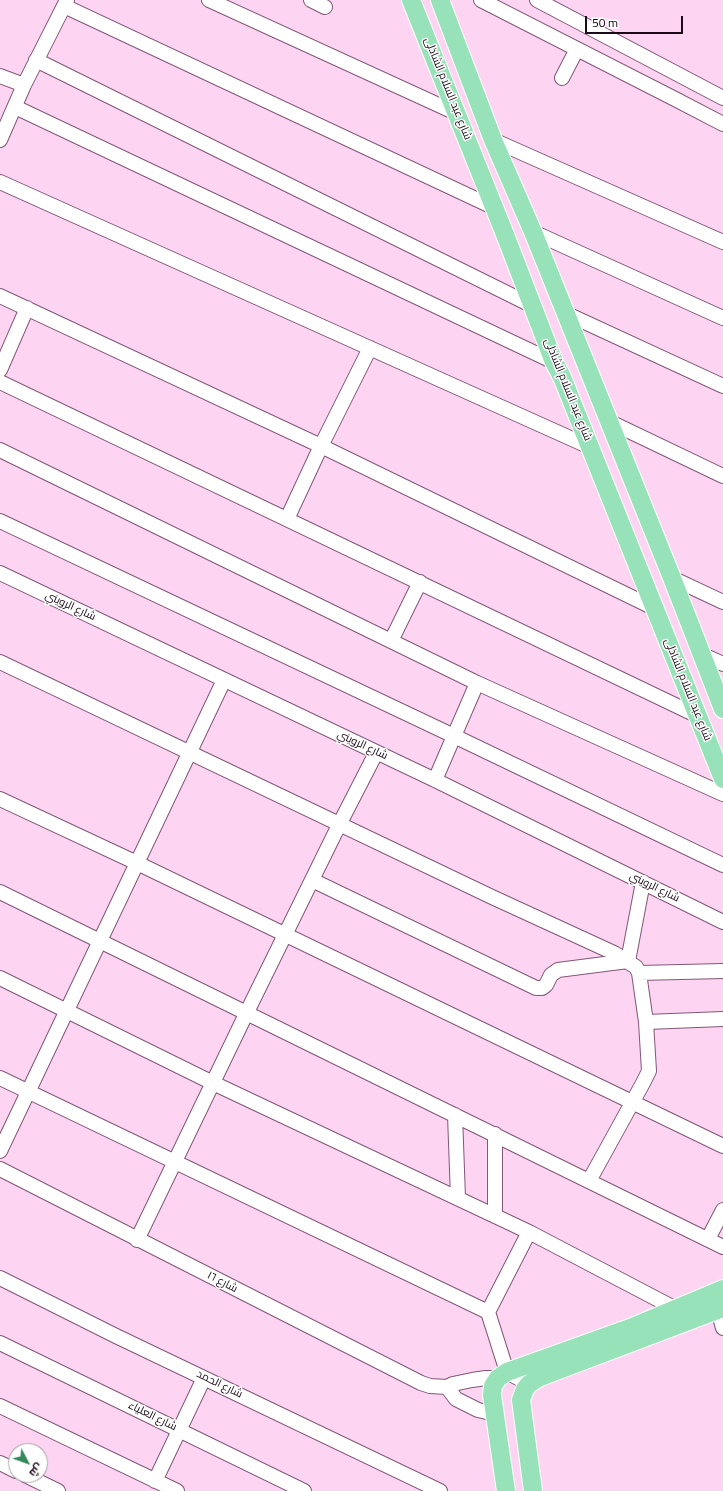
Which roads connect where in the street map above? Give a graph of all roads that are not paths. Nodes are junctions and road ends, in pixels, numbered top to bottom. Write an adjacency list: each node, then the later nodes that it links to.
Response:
1 (209, 0): 16 (street)
2 (311, 0): 8 (street)
3 (411, 0): 16 (main road, شارع عبد السلام الشاذلى)
4 (440, 0): 19 (main road)
5 (481, 0): 9 (street)
6 (537, 0): 14 (street)
7 (65, 3): 10 (street); 21 (street)
8 (325, 7)
9 (577, 49): 12 (street); 17 (street)
10 (36, 60): 13 (street); 25 (street)
11 (0, 76): 13 (street)
12 (562, 78)
13 (24, 85): 15 (street)
14 (723, 98)
15 (15, 107): 18 (street); 30 (street)
16 (456, 113): 21 (main road, شارع عبد السلام الشاذلى)
17 (723, 124)
18 (0, 140)
19 (494, 140): 22 (main road); 23 (street)
20 (0, 182): 29 (street)
21 (495, 208): 25 (main road, شارع عبد السلام الشاذلى)
22 (533, 232): 27 (main road); 28 (street)
23 (723, 242)
24 (0, 296): 26 (street)
25 (533, 306): 30 (main road, شارع عبد السلام الشاذلى)
26 (27, 308): 31 (street); 37 (street)
27 (565, 313): 33 (street); 34 (main road)
28 (723, 318)
29 (370, 348): 37 (street); 38 (street)
30 (554, 362): 35 (main road, شارع عبد السلام الشاذلى)
31 (0, 370)
32 (0, 382): 41 (street)
33 (723, 386)
34 (598, 394): 35 (main road); 36 (main road)
35 (572, 402): 38 (main road, شارع عبد السلام الشاذلى)
36 (608, 421): 40 (street); 44 (main road)
37 (321, 446): 41 (street); 47 (street)
38 (590, 447): 47 (main road, شارع عبد السلام الشاذلى)
39 (0, 450): 48 (street)
40 (723, 476)
41 (287, 519): 45 (street)
42 (0, 521): 56 (street)
43 (0, 573): 52 (street, شارع الرويني)
44 (672, 578): 46 (street); 49 (main road)
45 (420, 582): 48 (street); 55 (street)
46 (723, 602)
47 (654, 608): 55 (main road, شارع عبد السلام الشاذلى)
48 (391, 642): 53 (street)
49 (701, 654): 51 (street); 54 (main road)
50 (0, 662): 57 (street)
51 (723, 664)
52 (224, 680): 57 (street); 58 (street, شارع الرويني)
53 (477, 683): 56 (street); 61 (street)
54 (723, 709)
55 (698, 716): 60 (main road, شارع عبد السلام الشاذلى)
56 (454, 736): 59 (street); 65 (street)
57 (190, 753): 63 (street); 64 (street)
58 (376, 753): 59 (street, شارع الرويني); 63 (street)
59 (435, 780): 67 (street, شارع الرويني)
60 (723, 780)
61 (723, 794)
62 (0, 799): 64 (street)
63 (339, 825): 66 (street); 72 (street)
64 (137, 863): 70 (street); 71 (street)
65 (723, 865)
66 (312, 880): 70 (street); 72 (street)
67 (643, 882): 69 (street, شارع الرويني); 72 (street)
68 (0, 892): 71 (street)
69 (723, 922)
70 (285, 935): 77 (street); 83 (street)
71 (100, 941): 76 (street); 77 (street)
72 (628, 961): 74 (street)
73 (723, 971): 74 (street)
74 (639, 973): 79 (street)
75 (0, 978): 76 (street)
76 (67, 1011): 81 (street); 82 (street)
77 (247, 1012): 81 (street); 84 (street)
78 (723, 1019): 79 (street)
79 (646, 1022): 83 (street)
80 (0, 1078): 82 (street)
81 (214, 1083): 88 (street); 91 (street)
82 (28, 1092): 87 (street); 88 (street)
83 (633, 1102): 86 (street); 90 (street)
84 (455, 1115): 85 (street); 91 (street)
85 (495, 1134): 90 (street); 93 (street)
86 (723, 1146)
87 (0, 1151)
88 (175, 1162): 96 (street); 102 (street)
89 (0, 1169): 96 (street, شارع ١٦)
90 (590, 1181): 95 (street)
91 (458, 1198): 93 (street)
92 (723, 1210): 95 (street)
93 (495, 1216): 94 (street)
94 (529, 1232): 100 (street); 102 (street)
95 (708, 1239): 97 (street)
96 (137, 1240): 108 (street, شارع ١٦)
97 (723, 1247)
98 (0, 1278): 106 (street, شارع الحمد)
99 (723, 1289): 100 (main road)
100 (676, 1309): 105 (main road)
101 (721, 1309): 103 (street); 107 (main road)
102 (488, 1312): 105 (street)
103 (723, 1328)
104 (0, 1343): 111 (street, شارع العلياء)
105 (503, 1375): 107 (street); 108 (street, شارع ١٦); 110 (main road)
106 (204, 1378): 111 (street); 117 (street, شارع الحمد)
107 (529, 1384): 119 (main road)
108 (447, 1387): 110 (street)
109 (0, 1406): 112 (street)
110 (495, 1414): 118 (main road)
111 (179, 1431): 112 (street); 116 (street, شارع العلياء)
112 (155, 1481): 115 (street)
113 (42, 1483): 114 (street)
114 (58, 1491)
115 (176, 1491)
116 (304, 1491)
117 (440, 1491)
118 (506, 1491)
119 (533, 1491)

